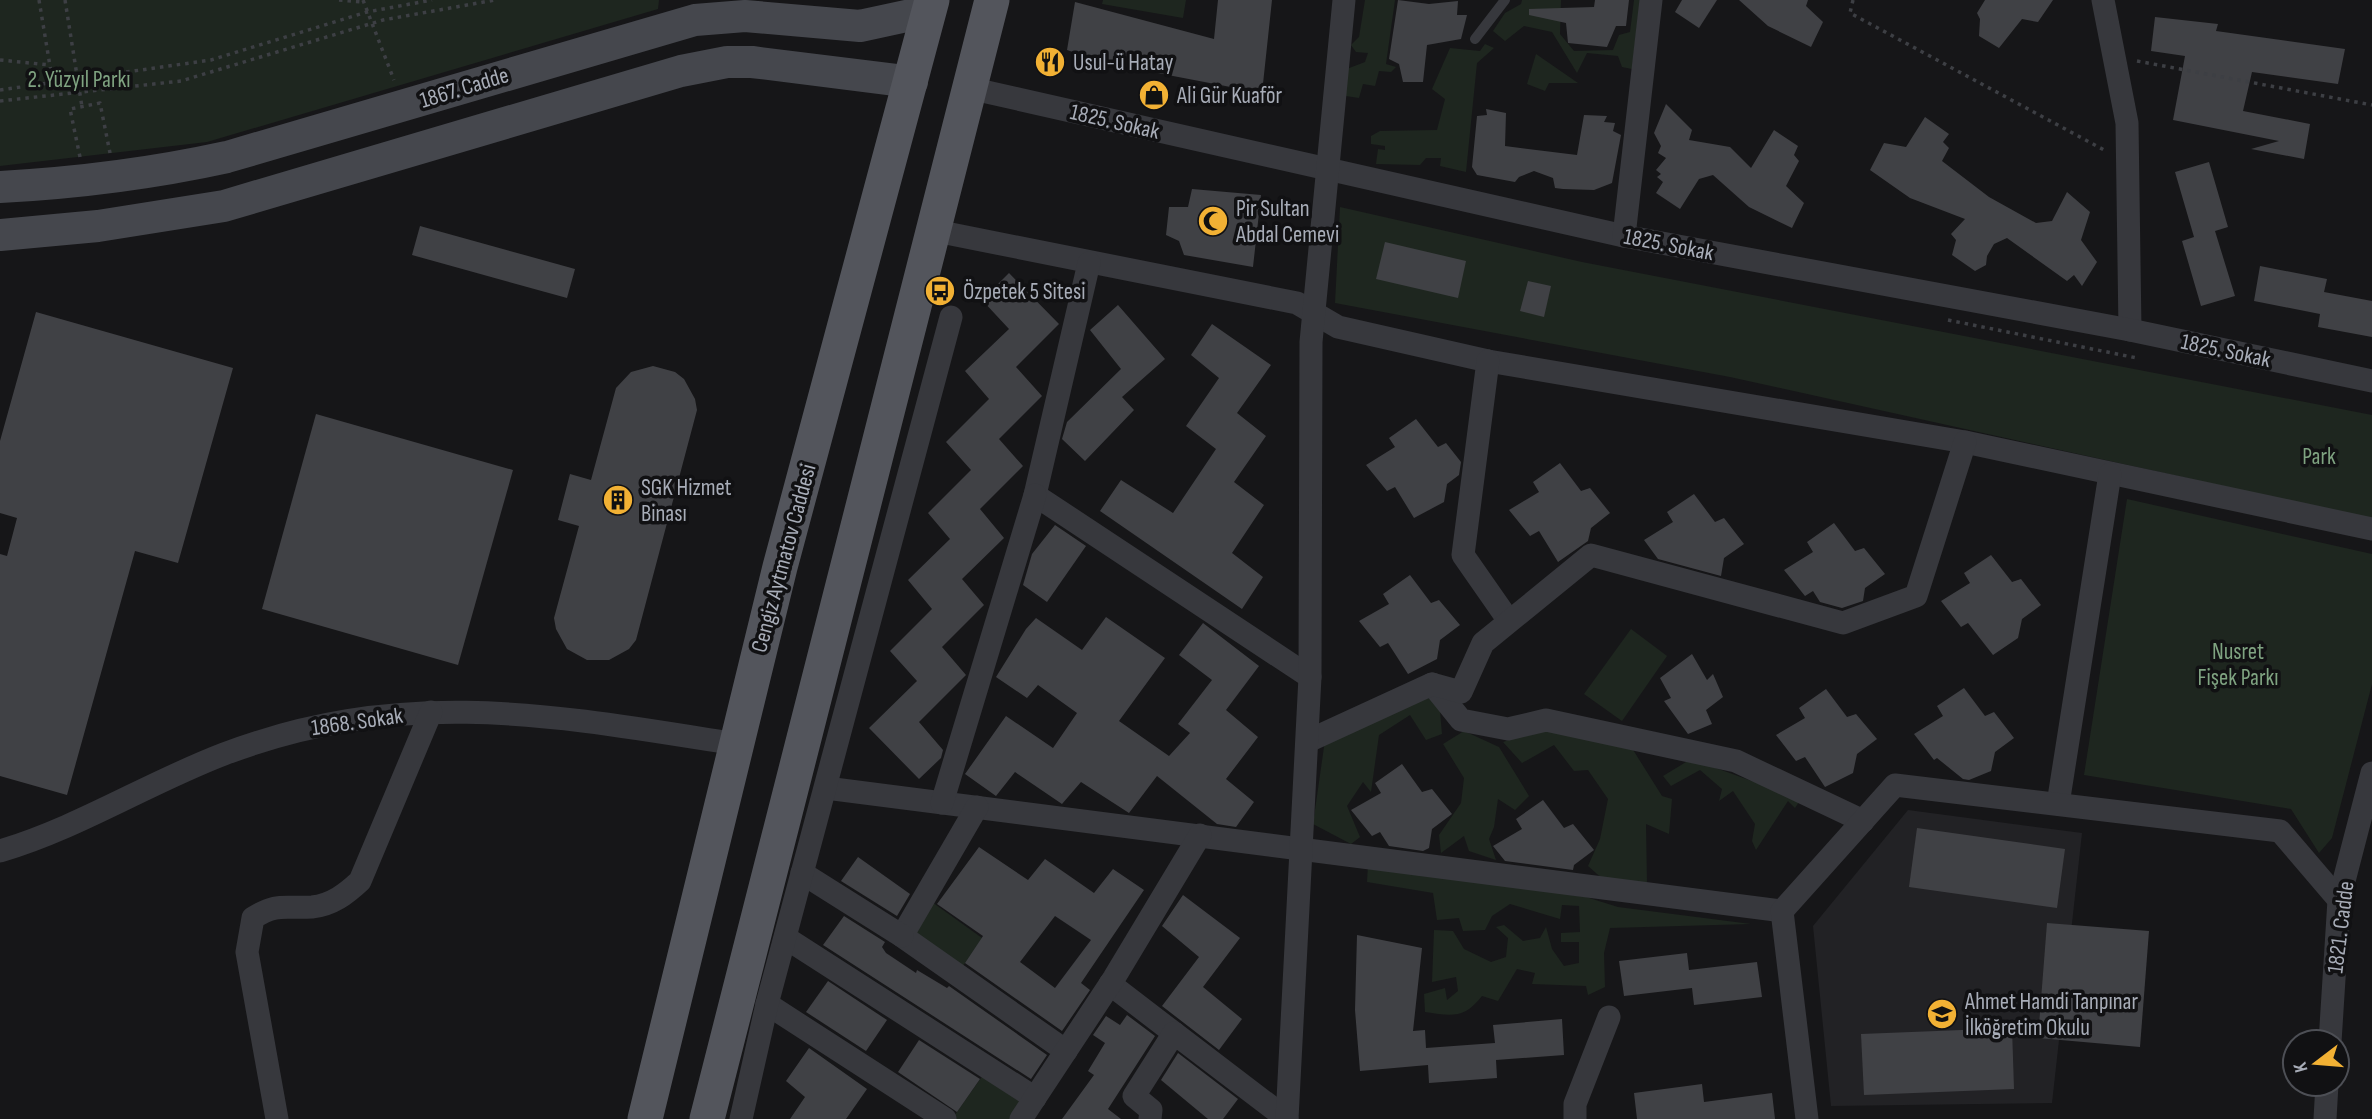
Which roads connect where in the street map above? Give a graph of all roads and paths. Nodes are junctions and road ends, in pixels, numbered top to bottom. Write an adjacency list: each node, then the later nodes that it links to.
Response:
1 (39, 0): 21 (path)
2 (65, 0): 22 (path)
3 (339, 0): 13 (path)
4 (386, 0): 15 (path)
5 (432, 0): 15 (path)
6 (495, 0): 17 (path)
7 (992, 0): 25 (main road)
8 (1344, 0): 35 (street)
9 (1505, 0): 18 (lane)
10 (1651, 0): 39 (street)
11 (1853, 0): 33 (path)
12 (2104, 0): 19 (street)
13 (363, 1): 16 (path)
14 (931, 5): 23 (main road, Cengiz Aytmatov Caddesi); 30 (street, 1867. Cadde)
15 (385, 8): 16 (path)
16 (367, 12): 17 (path); 22 (path)
17 (372, 24): 27 (path); 30 (path)
18 (1475, 39)
19 (2114, 57): 29 (path); 33 (street)
20 (0, 60): 21 (path)
21 (50, 65): 24 (path)
22 (78, 81): 24 (path); 27 (path)
23 (912, 82): 38 (street, 1867. Cadde); 55 (main road, Cengiz Aytmatov Caddesi)
24 (53, 84): 26 (path)
25 (969, 88): 35 (street, 1825. Sokak); 37 (main road)
26 (0, 90)
27 (80, 93): 28 (path); 31 (path)
28 (0, 101)
29 (2372, 104)
30 (404, 105): 36 (street, 1867. Cadde)
31 (82, 107): 32 (path); 34 (path)
32 (112, 162)
33 (2129, 164): 43 (street)
34 (82, 166)
35 (1328, 170): 39 (street, 1825. Sokak); 41 (street)
36 (0, 187)
37 (931, 230): 40 (street); 80 (main road)
38 (0, 235)
39 (1624, 236): 43 (street, 1825. Sokak)
40 (1089, 263): 41 (street); 48 (street)
41 (1314, 314): 44 (street); 51 (street)
42 (951, 317): 57 (street)
43 (2130, 330): 45 (street, 1825. Sokak)
44 (1488, 361): 46 (street); 50 (street)
45 (2372, 381)
46 (1965, 442): 47 (street); 50 (street)
47 (2110, 474): 49 (street); 59 (street)
48 (1035, 495): 51 (street); 58 (street)
49 (2372, 529)
50 (1509, 621): 52 (street)
51 (1310, 677): 54 (street)
52 (1432, 684): 54 (street); 61 (street)
53 (431, 712): 55 (street, 1868. Sokak); 64 (street, 1868. Sokak); 78 (street)
54 (1308, 741): 63 (street)
55 (736, 744): 79 (main road, Cengiz Aytmatov Caddesi)
56 (2372, 773): 66 (street, 1821. Cadde)
57 (826, 788): 58 (street); 65 (street)
58 (942, 803): 60 (street)
59 (2058, 804): 61 (street); 66 (street)
60 (977, 807): 62 (street); 68 (street)
61 (1863, 821): 67 (street)
62 (1200, 835): 63 (street); 70 (street)
63 (1304, 848): 67 (street); 85 (street)
64 (0, 851)
65 (802, 873): 68 (street); 69 (street)
66 (2339, 900): 73 (street, 1821. Cadde)
67 (1782, 911): 87 (street)
68 (902, 936): 75 (street)
69 (786, 938): 71 (street); 76 (street)
70 (1110, 984): 74 (street); 75 (street)
71 (767, 1003): 81 (street); 82 (street)
72 (1609, 1017): 86 (street)
73 (2331, 1028)
74 (1174, 1032): 84 (street); 85 (street)
75 (1066, 1051): 76 (street)
76 (1035, 1098): 83 (street)
77 (2326, 1098): 88 (street)
78 (277, 1119)
79 (645, 1119)
80 (707, 1119)
81 (741, 1119)
82 (945, 1119)
83 (1021, 1119)
84 (1150, 1119)
85 (1287, 1119)
86 (1575, 1119)
87 (1807, 1119)
88 (2325, 1119)

